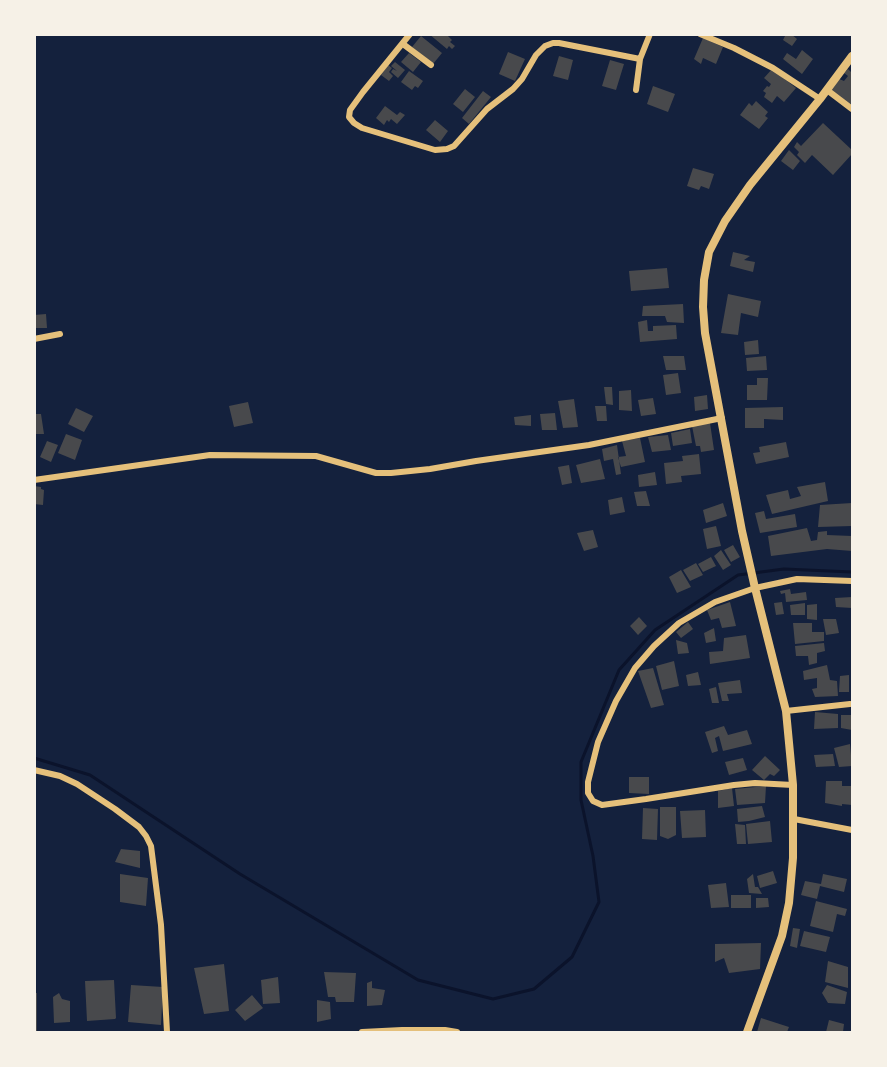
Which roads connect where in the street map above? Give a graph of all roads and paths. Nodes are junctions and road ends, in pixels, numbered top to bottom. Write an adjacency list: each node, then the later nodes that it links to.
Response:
1 (410, 34): 4 (street)
2 (650, 34): 6 (street)
3 (700, 34): 10 (street)
4 (403, 44): 6 (street); 7 (street)
5 (852, 56): 9 (street)
6 (640, 59): 8 (street)
7 (431, 65)
8 (636, 90)
9 (827, 90): 10 (street); 11 (street)
10 (820, 99): 14 (street)
11 (852, 109)
12 (60, 334): 13 (street)
13 (34, 339)
14 (722, 418): 15 (street); 17 (street)
15 (34, 480)
16 (852, 581): 17 (street)
17 (755, 588): 19 (street); 21 (street)
18 (850, 704): 19 (street)
19 (786, 711): 21 (street)
20 (34, 770): 25 (street)
21 (793, 785): 22 (street)
22 (794, 819): 23 (street); 28 (street)
23 (852, 830)
24 (402, 1031): 26 (street); 27 (street)
25 (167, 1032)
26 (362, 1032)
27 (457, 1032)
28 (747, 1032)

